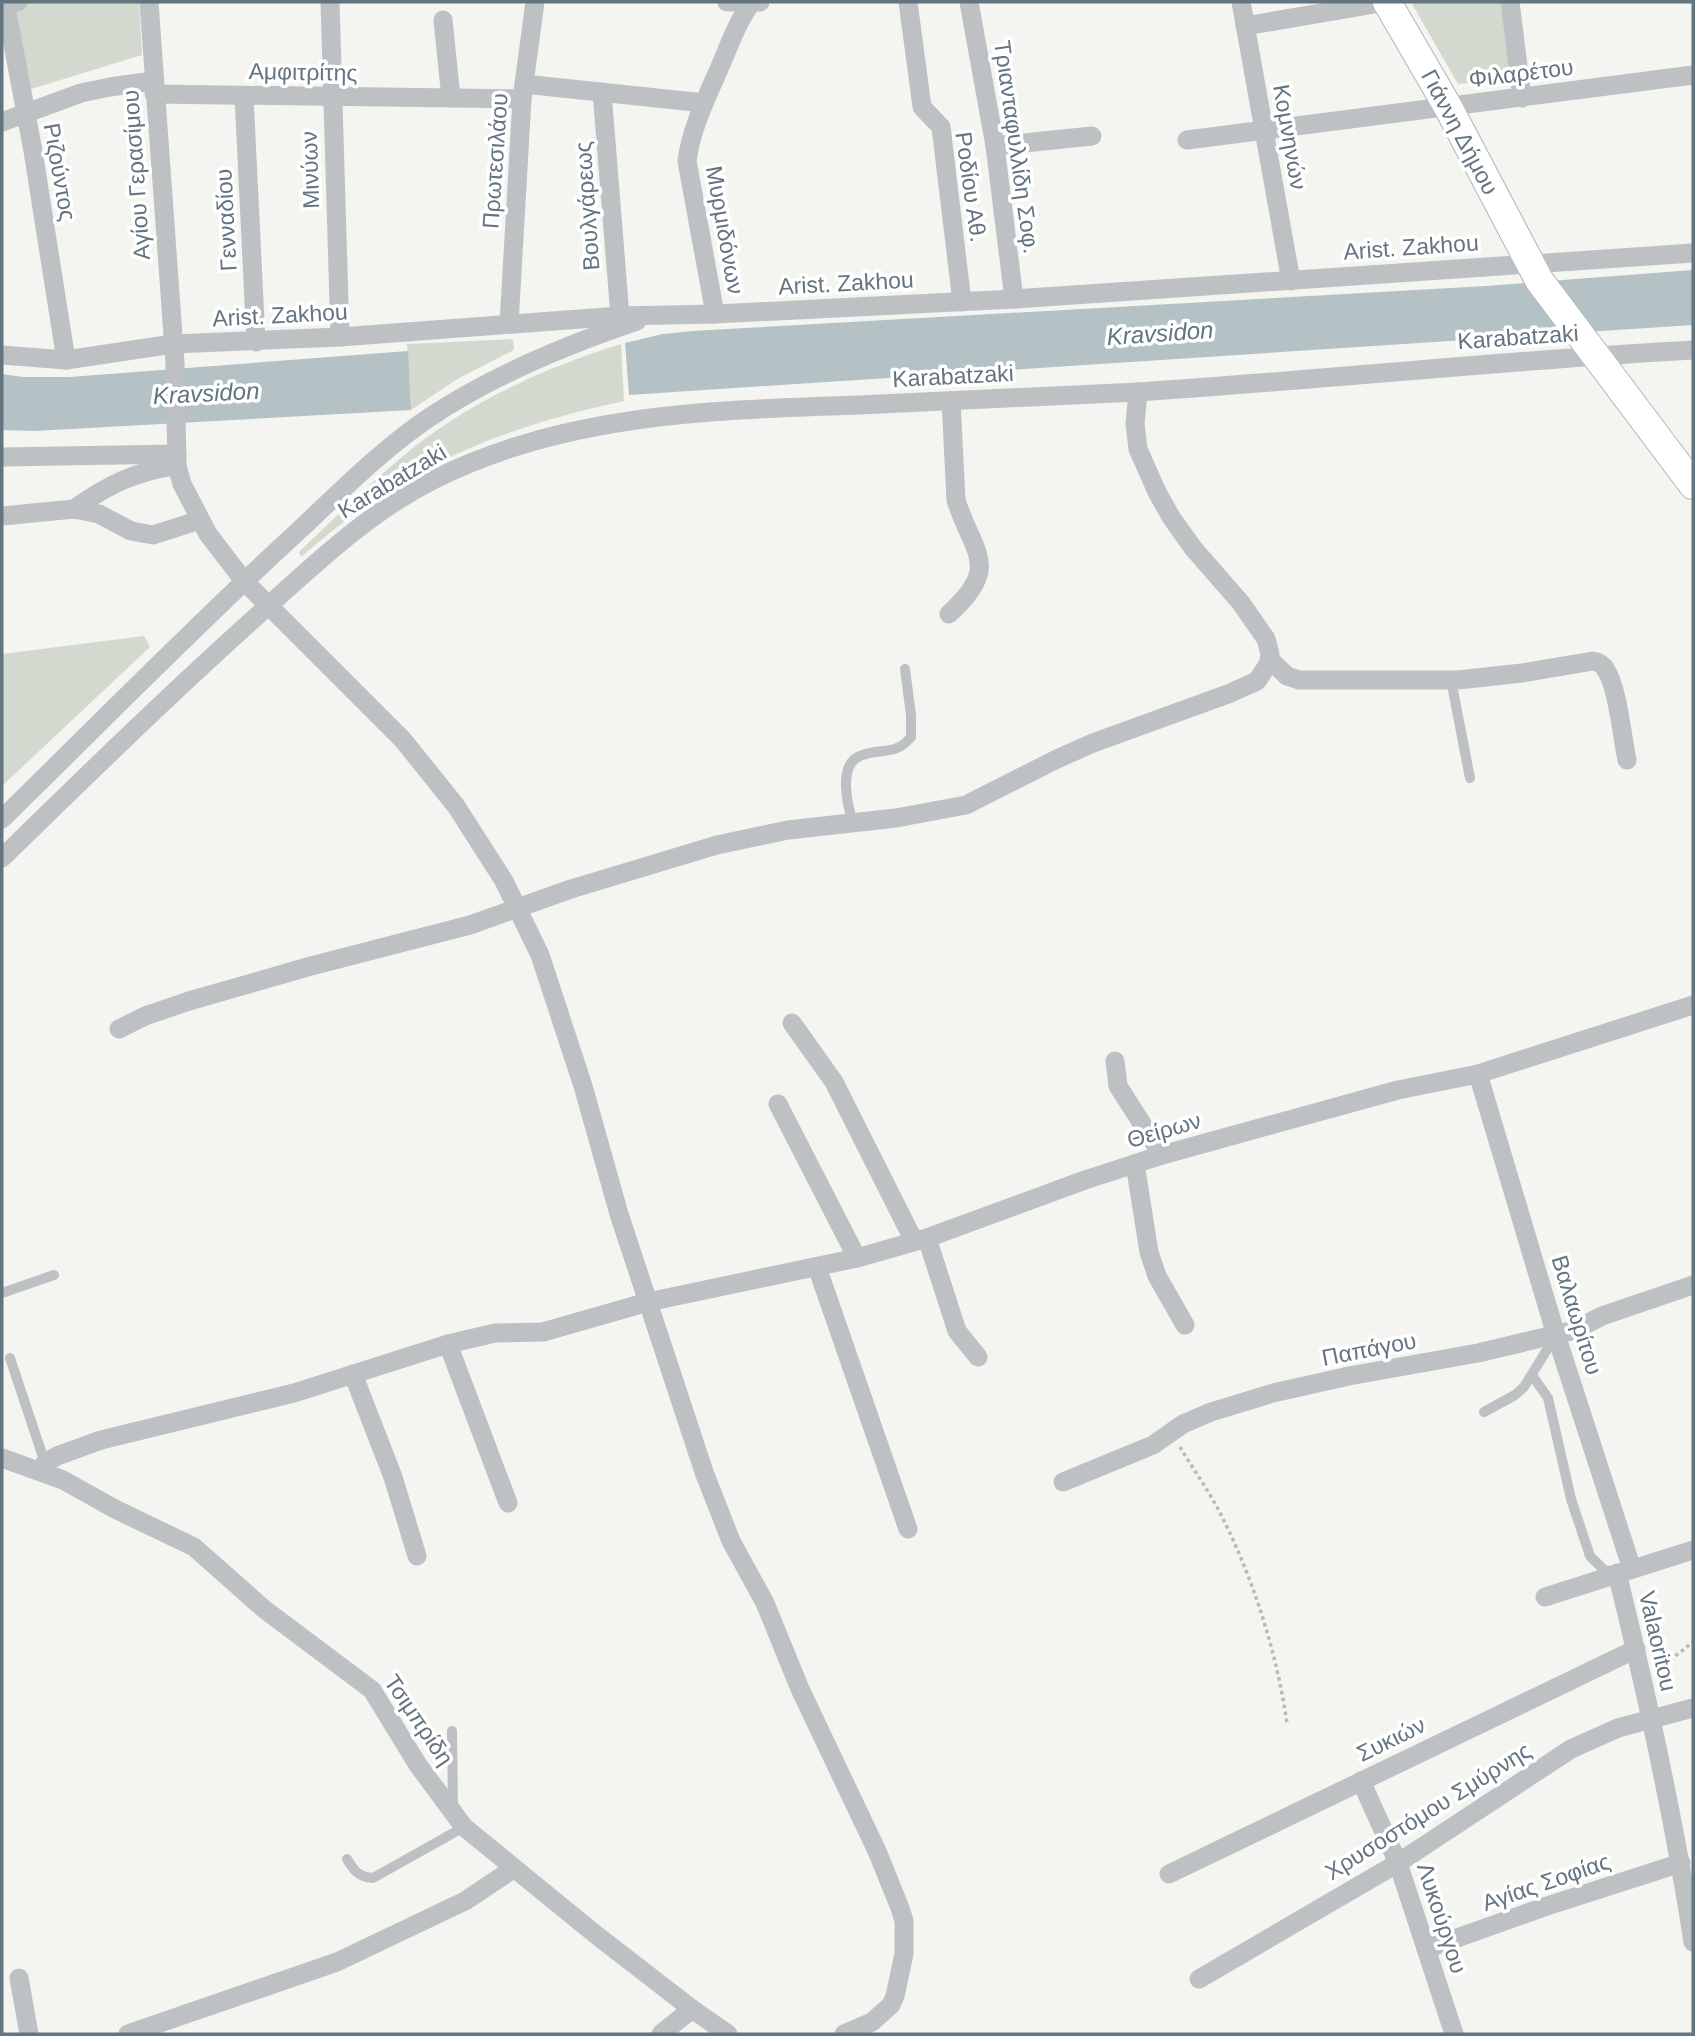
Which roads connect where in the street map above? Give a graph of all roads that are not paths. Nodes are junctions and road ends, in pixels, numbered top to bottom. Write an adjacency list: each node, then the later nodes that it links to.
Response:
1 (19, 2): 24 (street, Ριζούντος)
2 (149, 2): 15 (street, Αγίου Γερασίμου)
3 (330, 2): 19 (street, Μινύων)
4 (535, 2): 16 (street, Πρωτεσιλάου)
5 (727, 2): 6 (street)
6 (754, 2): 22 (street, Μυρμιδόνων)
7 (908, 2): 34 (street, Ροδίου Αθ.)
8 (970, 2): 29 (street, Τριανταφυλλίδη Σοφ.)
9 (1241, 2): 13 (street, Κομνηνών)
10 (1386, 2): 13 (street); 23 (street, Γιάννη Δήμου)
11 (1510, 2): 21 (street)
12 (443, 20): 20 (street)
13 (1245, 26): 26 (street, Κομνηνών)
14 (1693, 75): 21 (street, Φιλαρέτου)
15 (154, 88): 18 (street, Αμφιτρίτης); 24 (street, Αμφιτρίτης); 43 (street, Αγίου Γερασίμου)
16 (523, 91): 17 (street, Αμφιτρίτης); 20 (street, Αμφιτρίτης); 38 (street, Πρωτεσιλάου)
17 (603, 92): 22 (street, Αμφιτρίτης); 37 (street, Βουλγάρεως)
18 (244, 96): 19 (street, Αμφιτρίτης); 40 (street, Γενναδίου)
19 (333, 97): 20 (street, Αμφιτρίτης); 39 (street, Μινύων)
20 (451, 98)
21 (1522, 98): 23 (street, Φιλαρέτου)
22 (704, 103): 35 (street, Μυρμιδόνων)
23 (1448, 107): 26 (street, Φιλαρέτου); 31 (street, Γιάννη Δήμου)
24 (25, 115): 25 (street, Αμφιτρίτης); 45 (street, Ριζούντος)
25 (2, 122)
26 (1265, 130): 28 (street, Φιλαρέτου); 32 (street, Κομνηνών)
27 (1092, 136): 29 (street)
28 (1187, 140)
29 (995, 146): 33 (street, Τριανταφυλλίδη Σοφ.)
30 (1693, 253): 31 (street, Arist. Zakhou)
31 (1534, 271): 32 (street, Arist. Zakhou); 41 (street, Γιάννη Δήμου)
32 (1291, 281): 33 (street, Arist. Zakhou)
33 (1014, 299): 34 (street, Arist. Zakhou)
34 (962, 302): 35 (street, Arist. Zakhou)
35 (715, 314): 36 (street, Arist. Zakhou)
36 (672, 315): 37 (street, Arist. Zakhou); 54 (street)
37 (620, 316): 38 (street, Arist. Zakhou)
38 (509, 324): 39 (street, Arist. Zakhou)
39 (340, 337): 40 (street, Arist. Zakhou)
40 (256, 342): 43 (street, Arist. Zakhou)
41 (1589, 347): 42 (street, Karabatzaki); 46 (street, Karabatzaki); 50 (street, Γιάννη Δήμου)
42 (1693, 350)
43 (174, 354): 45 (street, Arist. Zakhou); 49 (street, Αγίου Γερασίμου)
44 (2, 355): 45 (street, Arist. Zakhou)
45 (66, 360)
46 (1138, 391): 47 (street, Karabatzaki); 57 (street)
47 (951, 401): 55 (street, Karabatzaki); 56 (street)
48 (2, 457): 49 (street)
49 (177, 460): 51 (street); 53 (street, Αγίου Γερασίμου)
50 (1693, 485)
51 (74, 509): 52 (street); 53 (street)
52 (2, 516)
53 (200, 520): 54 (street, Αγίου Γερασίμου)
54 (244, 581): 55 (street, Αγίου Γερασίμου); 62 (street)
55 (267, 607): 64 (street, Karabatzaki); 65 (street, Αγίου Γερασίμου)
56 (949, 614)
57 (1269, 659): 59 (street); 63 (street)
58 (905, 669): 63 (lane)
59 (1451, 680): 60 (street); 61 (lane)
60 (1626, 760)
61 (1470, 778)
62 (2, 820)
63 (853, 824): 65 (street)
64 (2, 858)
65 (519, 907): 68 (street); 80 (street, Αγίου Γερασίμου)
66 (1693, 1005): 70 (street, Θείρων)
67 (792, 1023): 74 (street)
68 (119, 1029)
69 (1115, 1061): 72 (street)
70 (1478, 1074): 72 (street, Θείρων); 82 (street, Βαλαωρίτου)
71 (778, 1104): 75 (street)
72 (1162, 1155): 73 (street, Θείρων)
73 (1135, 1164): 74 (street, Θείρων); 81 (street)
74 (920, 1239): 75 (street, Θείρων); 84 (street)
75 (857, 1258): 76 (street, Θείρων)
76 (817, 1267): 80 (street, Θείρων); 93 (street)
77 (54, 1275): 79 (lane)
78 (1693, 1285): 82 (street, Παπάγου)
79 (2, 1293)
80 (648, 1302): 83 (street, Θείρων); 118 (street, Αγίου Γερασίμου)
81 (1185, 1325)
82 (1556, 1335): 87 (lane); 91 (street, Παπάγου); 96 (street, Βαλαωρίτου)
83 (449, 1344): 86 (street, Θείρων); 92 (street)
84 (978, 1357)
85 (10, 1358): 90 (lane)
86 (353, 1374): 90 (street, Θείρων); 95 (street)
87 (1532, 1375): 88 (lane); 96 (lane, Valaoritou)
88 (1484, 1412)
89 (2, 1458): 90 (street, Τσιμπρίδη)
90 (43, 1467): 103 (street, Τσιμπρίδη)
91 (1063, 1482)
92 (508, 1503)
93 (908, 1529)
94 (1693, 1550): 96 (street)
95 (417, 1556)
96 (1625, 1571): 97 (street); 98 (street, Valaoritou)
97 (1545, 1597)
98 (1636, 1649): 100 (street, Valaoritou); 102 (street, Συκιών)
99 (1693, 1708): 100 (street, Χρυσοστόμου Σμύρνης)
100 (1651, 1718): 105 (street, Χρυσοστόμου Σμύρνης); 106 (street, Valaoritou)
101 (452, 1731): 103 (lane)
102 (1361, 1782): 105 (street, Λυκούργου); 108 (street, Συκιών)
103 (458, 1820): 104 (lane); 107 (street, Τσιμπρίδη)
104 (347, 1859)
105 (1398, 1863): 110 (street, Λυκούργου); 112 (street, Χρυσοστόμου Σμύρνης)
106 (1681, 1863): 109 (street, Valaoritou); 110 (street, Αγίας Σοφίας)
107 (513, 1869): 113 (street, Τσιμπρίδη); 115 (street)
108 (1169, 1874)
109 (1693, 1942)
110 (1426, 1949): 119 (street, Λυκούργου)
111 (19, 1978): 114 (street)
112 (1199, 1979)
113 (692, 2009): 116 (street); 117 (street, Τσιμπρίδη)
114 (29, 2034)
115 (128, 2034)
116 (661, 2034)
117 (729, 2034)
118 (844, 2034)
119 (1454, 2034)

